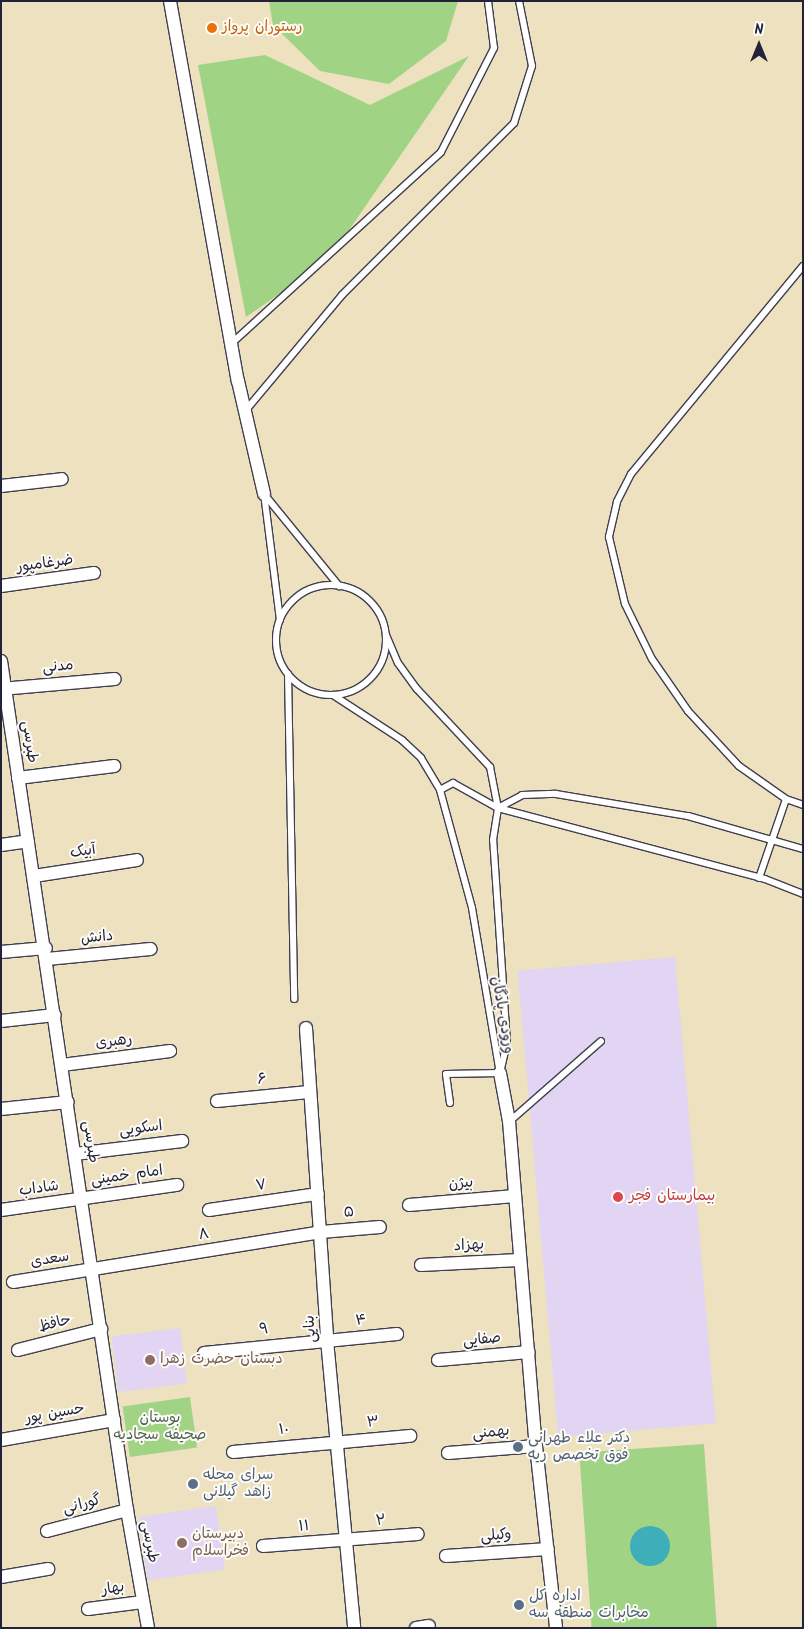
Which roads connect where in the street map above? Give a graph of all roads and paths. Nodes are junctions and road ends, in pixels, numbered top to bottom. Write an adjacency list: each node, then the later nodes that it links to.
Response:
1 (170, 1): 5 (street)
2 (488, 1): 5 (lane)
3 (518, 1): 6 (lane)
4 (803, 266): 24 (lane)
5 (232, 344): 6 (street)
6 (245, 410): 9 (street)
7 (62, 480): 8 (street)
8 (1, 486)
9 (264, 494): 12 (lane); 13 (lane)
10 (94, 574): 11 (street, ضرغامپور)
11 (1, 586)
12 (339, 586): 13 (lane); 14 (lane)
13 (280, 620): 16 (lane)
14 (386, 634): 19 (lane); 26 (lane, ورودی پادگان)
15 (1, 661): 18 (street, طبرسی)
16 (288, 674): 19 (lane); 38 (lane)
17 (115, 679): 18 (street, مدنی)
18 (3, 689): 20 (street, طبرسی)
19 (333, 695): 23 (lane, ورودی پادگان)
20 (8, 748): 22 (street, طبرسی)
21 (114, 766): 22 (street)
22 (18, 778): 28 (street, طبرسی)
23 (440, 790): 26 (lane); 45 (lane, ورودی پادگان)
24 (786, 799): 25 (lane); 27 (lane)
25 (803, 805)
26 (498, 808): 27 (lane); 33 (lane); 45 (lane, ورودی پادگان)
27 (772, 840): 30 (lane); 33 (lane)
28 (28, 841): 29 (street); 32 (street, طبرسی)
29 (1, 845)
30 (803, 849)
31 (137, 860): 32 (street, آبیک)
32 (34, 876): 37 (street, طبرسی)
33 (760, 878): 34 (lane)
34 (803, 894)
35 (151, 949): 37 (street, دانش)
36 (1, 952): 37 (street, دانش)
37 (46, 953): 39 (street, طبرسی)
38 (294, 999)
39 (55, 1015): 40 (street); 44 (street, طبرسی)
40 (1, 1021)
41 (306, 1028): 46 (street, بنایی)
42 (601, 1041): 51 (lane)
43 (170, 1051): 44 (street, رهبری)
44 (62, 1065): 48 (street, طبرسی)
45 (500, 1073): 49 (lane); 51 (street)
46 (309, 1092): 47 (street, ۶); 55 (street, بنایی)
47 (217, 1101)
48 (68, 1102): 50 (street); 53 (street, طبرسی)
49 (450, 1103)
50 (1, 1109)
51 (509, 1122): 56 (street)
52 (182, 1141): 53 (street, اسکویی)
53 (75, 1154): 57 (street, طبرسی)
54 (177, 1185): 57 (street, امام خمینی)
55 (318, 1194): 60 (street, ۷); 62 (street, بنایی)
56 (515, 1196): 58 (street, بیژن); 63 (street)
57 (82, 1199): 59 (street, شاداب); 65 (street, طبرسی)
58 (409, 1205)
59 (1, 1210)
60 (209, 1210)
61 (380, 1227): 62 (street, ۵)
62 (321, 1232): 65 (street, ۸); 69 (street, بنایی)
63 (519, 1260): 64 (street, بهزاد); 71 (street)
64 (422, 1265)
65 (92, 1270): 66 (street, سعدی); 67 (street, طبرسی)
66 (13, 1282)
67 (100, 1329): 70 (street, حافظ); 74 (street, طبرسی)
68 (397, 1334): 69 (street, ۴)
69 (327, 1340): 72 (street, ۹); 77 (street, بنایی)
70 (18, 1350)
71 (529, 1352): 73 (street, صفایی); 78 (street)
72 (204, 1353)
73 (438, 1360)
74 (114, 1420): 76 (street, حسین پور); 81 (street, طبرسی)
75 (410, 1436): 77 (street, ۳)
76 (1, 1440)
77 (338, 1441): 79 (street, ۱۰); 84 (street, بنایی)
78 (536, 1446): 80 (street, بهمنی); 86 (street)
79 (233, 1452)
80 (448, 1453)
81 (127, 1510): 82 (street, گورانی); 90 (street, طبرسی)
82 (47, 1531)
83 (418, 1534): 84 (street, ۲)
84 (346, 1541): 85 (street, ۱۱); 93 (street, بنایی)
85 (263, 1546)
86 (548, 1549): 87 (street, وکیلی); 94 (street)
87 (446, 1556)
88 (48, 1570): 89 (street)
89 (1, 1577)
90 (143, 1602): 91 (street, بهار); 92 (street, طبرسی)
91 (88, 1609)
92 (148, 1628)
93 (354, 1628)
94 (556, 1628)

